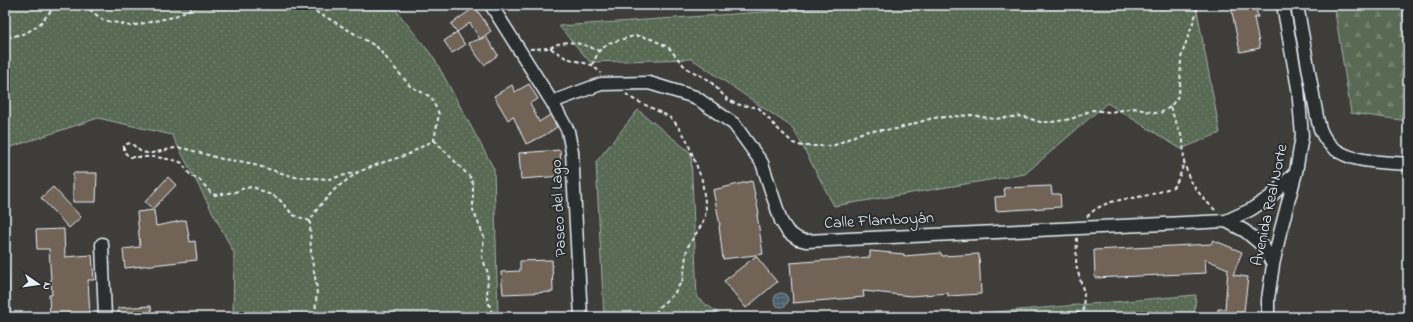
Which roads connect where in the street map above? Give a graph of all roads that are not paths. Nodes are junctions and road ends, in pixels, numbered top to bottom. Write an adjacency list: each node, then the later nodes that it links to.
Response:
1 (491, 5): 4 (street, Paseo del Lago)
2 (1283, 5): 6 (street, Avenida Real Norte)
3 (1297, 5): 5 (street)
4 (552, 102): 7 (street, Calle Flamboyán); 11 (street, Paseo del Lago)
5 (1408, 164)
6 (1296, 172): 7 (street); 9 (street, Avenida Real Norte)
7 (1226, 221): 9 (street)
8 (102, 244): 10 (street)
9 (1273, 265): 12 (street, Avenida Real Norte)
10 (104, 317)
11 (581, 317)
12 (1268, 317)

